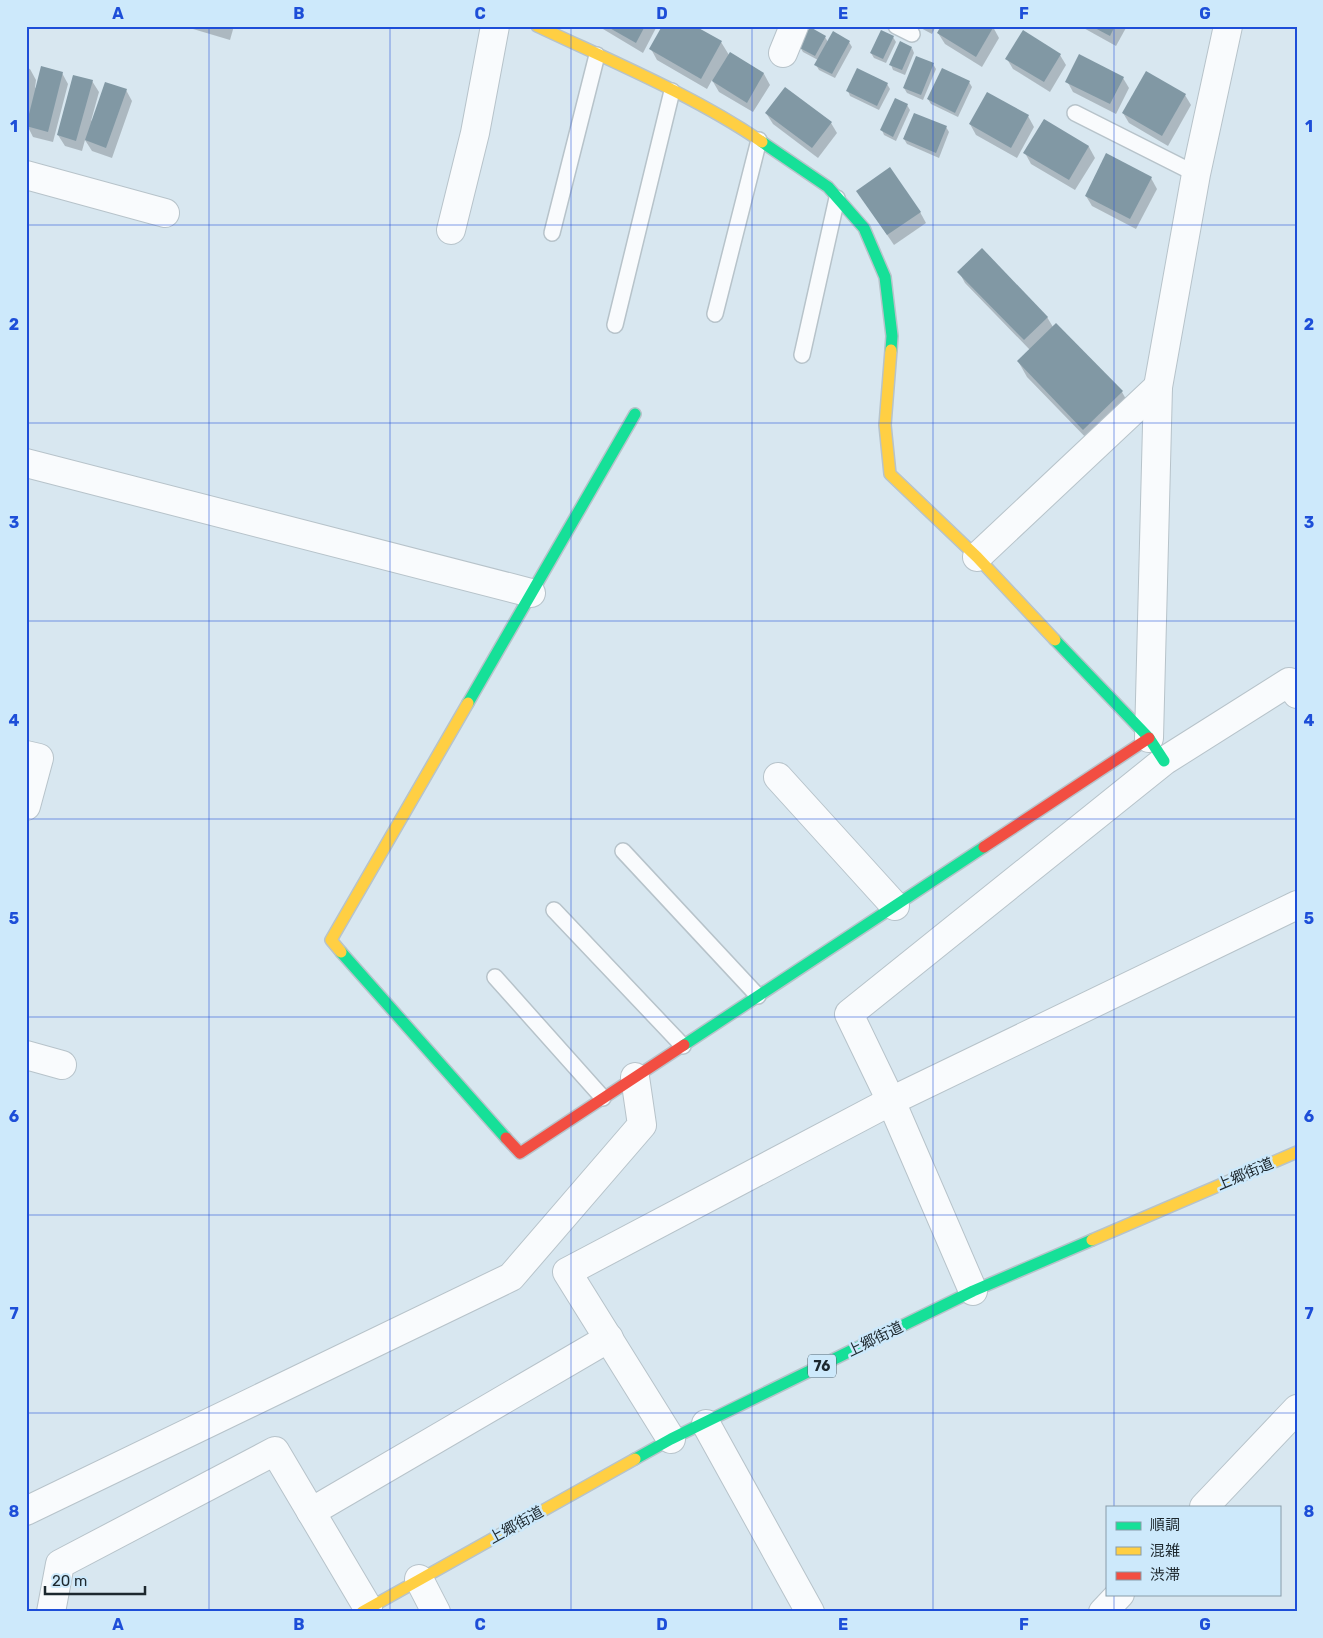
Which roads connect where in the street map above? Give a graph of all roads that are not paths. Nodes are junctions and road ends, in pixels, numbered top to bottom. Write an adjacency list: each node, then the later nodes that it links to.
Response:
1 (495, 26): 16 (street)
2 (538, 26): 8 (street)
3 (794, 26): 7 (street)
4 (896, 26): 6 (lane)
5 (1228, 26): 12 (street)
6 (912, 34)
7 (782, 53)
8 (597, 54): 9 (street); 17 (lane)
9 (672, 91): 11 (street); 19 (lane)
10 (1075, 113): 12 (lane)
11 (759, 140): 14 (street); 18 (lane)
12 (1196, 174): 21 (street)
13 (26, 175): 15 (street)
14 (837, 198): 20 (lane); 24 (street)
15 (164, 213)
16 (451, 230)
17 (552, 233)
18 (715, 314)
19 (615, 325)
20 (802, 355)
21 (1158, 388): 24 (street); 27 (street)
22 (635, 414): 25 (street)
23 (26, 463): 25 (street)
24 (977, 557): 27 (street)
25 (531, 593): 42 (street)
26 (1297, 694): 29 (street)
27 (1149, 738): 29 (street); 34 (street)
28 (26, 755): 31 (street)
29 (1164, 761): 43 (street)
30 (778, 777): 34 (street)
31 (26, 806)
32 (623, 851): 37 (lane)
33 (1297, 905): 43 (street)
34 (895, 906): 37 (street)
35 (554, 910): 38 (lane)
36 (495, 977): 42 (lane)
37 (758, 996): 38 (street)
38 (683, 1046): 41 (street)
39 (26, 1055): 40 (street)
40 (62, 1065)
41 (635, 1077): 42 (street); 51 (street)
42 (603, 1098)
43 (891, 1101): 45 (street); 46 (street)
44 (1297, 1152): 45 (street, 上郷街道 / 76)
45 (973, 1291): 48 (street, 上郷街道 / 76)
46 (609, 1338): 49 (street); 52 (street)
47 (1297, 1409): 50 (street)
48 (706, 1424): 49 (street, 上郷街道 / 76); 58 (street)
49 (670, 1439): 53 (street, 上郷街道 / 76)
50 (1205, 1506)
51 (26, 1511)
52 (311, 1512): 55 (street); 56 (street)
53 (419, 1579): 55 (street, 上郷街道 / 76); 57 (street)
54 (1118, 1596): 59 (street)
55 (365, 1610)
56 (51, 1612)
57 (436, 1612)
58 (810, 1612)
59 (1103, 1612)

